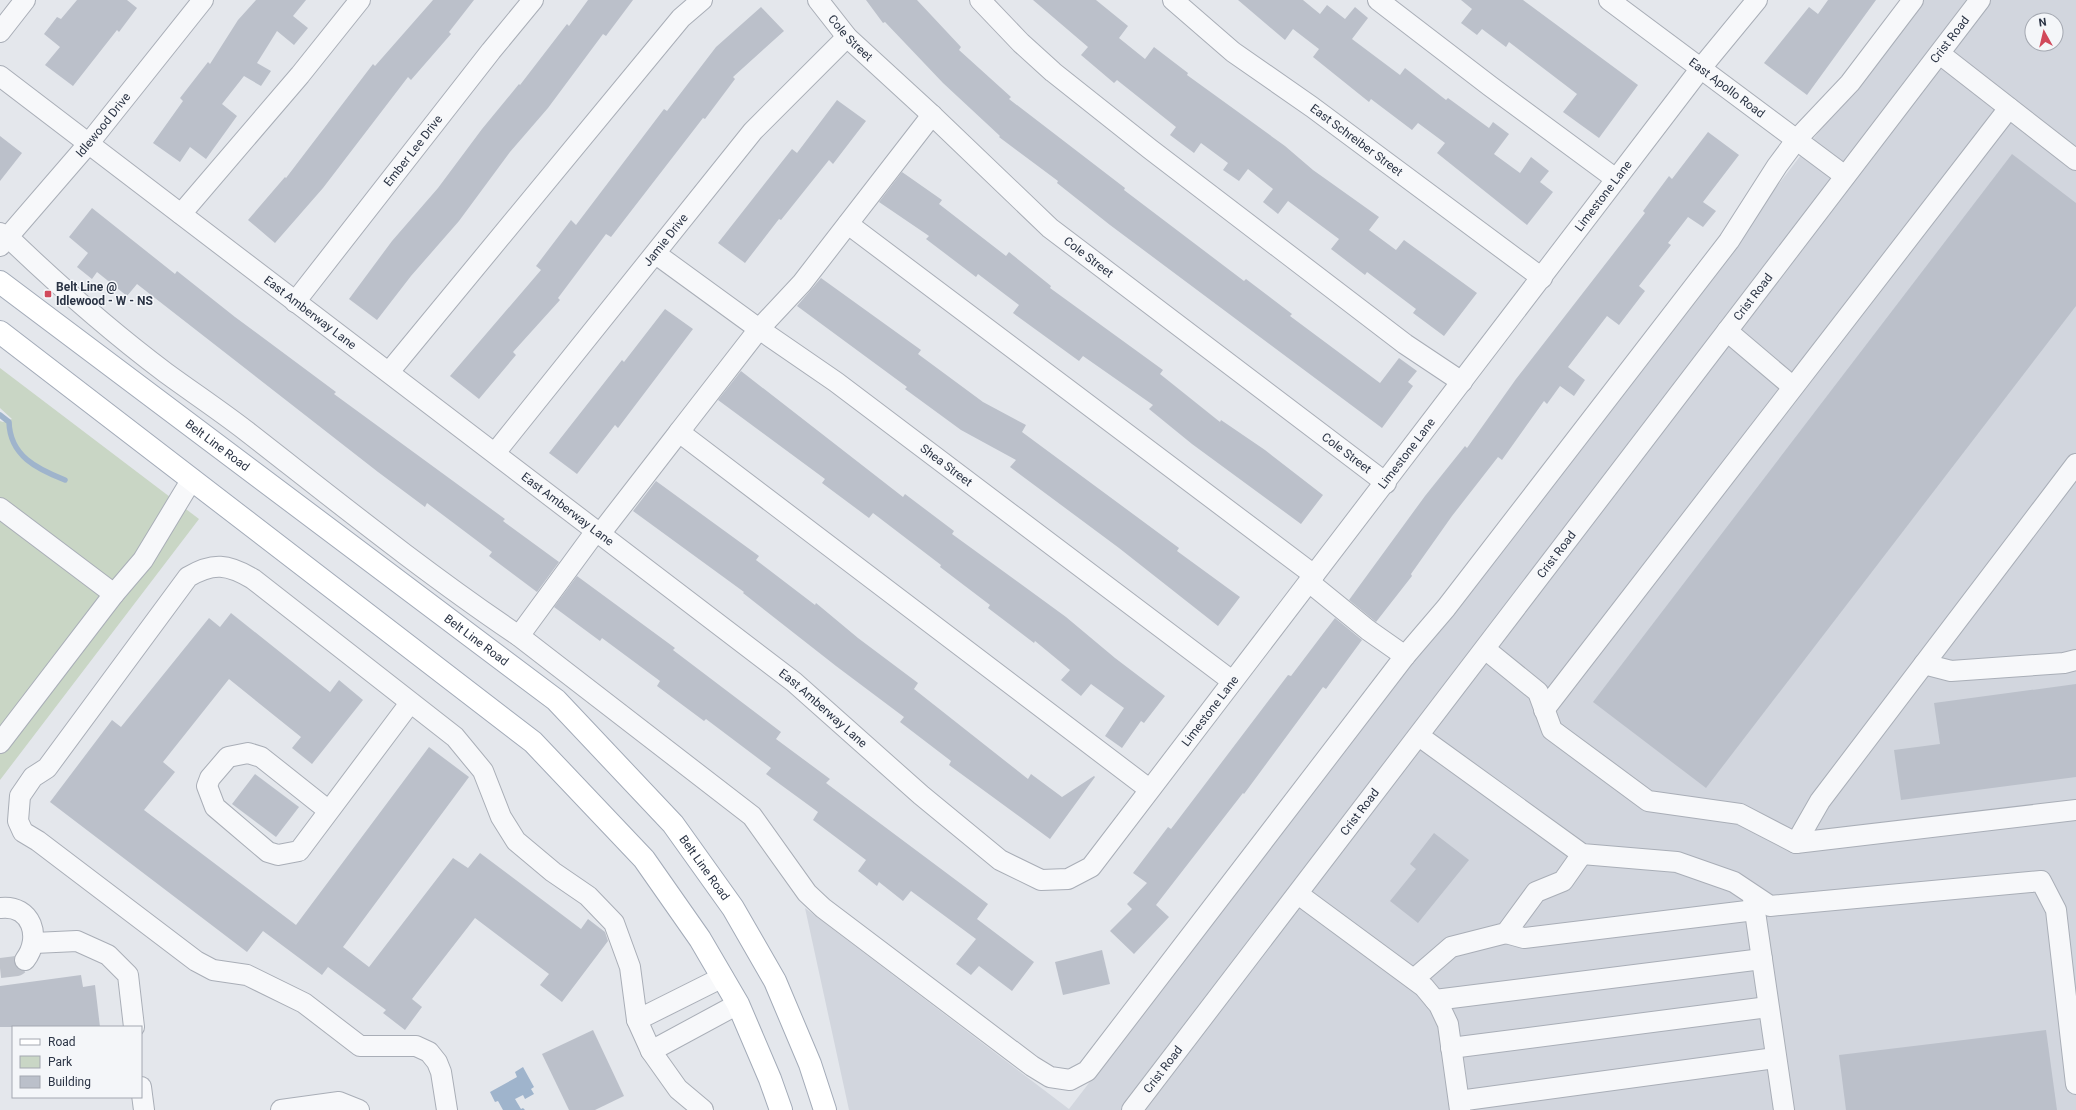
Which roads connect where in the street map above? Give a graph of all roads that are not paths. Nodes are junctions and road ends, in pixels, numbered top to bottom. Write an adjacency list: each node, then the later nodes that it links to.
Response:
1 (25, 0): 14 (street)
2 (203, 0): 22 (street, Idlewood Drive)
3 (360, 0): 26 (street)
4 (533, 0): 32 (street, Ember Lee Drive)
5 (702, 0): 36 (street)
6 (818, 0): 15 (street, Cole Street)
7 (980, 0): 37 (street)
8 (1173, 0): 30 (street, East Schreiber Street)
9 (1378, 0): 25 (street)
10 (1609, 0): 17 (street, East Apollo Road)
11 (1756, 0): 17 (street, Limestone Lane)
12 (1913, 0): 21 (street)
13 (1980, 0): 16 (street, Crist Road)
14 (0, 32)
15 (847, 37): 20 (street, Cole Street); 29 (street, Jamie Drive)
16 (1940, 54): 19 (street); 24 (street, Crist Road)
17 (1701, 68): 21 (street, East Apollo Road); 25 (street, Limestone Lane)
18 (0, 76): 22 (street, East Amberway Lane)
19 (2009, 108): 23 (street); 38 (street)
20 (932, 115): 27 (street); 43 (street, Cole Street)
21 (1796, 139): 24 (street, East Apollo Road); 50 (street)
22 (89, 143): 26 (street, East Amberway Lane); 28 (street, Idlewood Drive)
23 (2076, 160)
24 (1845, 176): 34 (street, Crist Road)
25 (1616, 180): 30 (street, Limestone Lane)
26 (181, 214): 32 (street, East Amberway Lane)
27 (848, 224): 33 (street); 46 (street)
28 (3, 239): 48 (street)
29 (656, 254): 33 (street, Shea Street); 40 (street, Jamie Drive)
30 (1542, 278): 37 (street, Limestone Lane)
31 (0, 282): 90 (main road, Belt Line Road)
32 (295, 302): 36 (street, East Amberway Lane)
33 (758, 329): 39 (street); 53 (street, Shea Street)
34 (1727, 331): 38 (street); 49 (street, Crist Road)
35 (0, 332): 42 (main road)
36 (389, 372): 40 (street, East Amberway Lane)
37 (1462, 382): 43 (street, Limestone Lane)
38 (1793, 387): 55 (street)
39 (679, 432): 45 (street); 58 (street)
40 (495, 453): 45 (street, East Amberway Lane)
41 (2076, 464): 52 (street)
42 (192, 479): 47 (street); 71 (main road)
43 (1386, 483): 46 (street, Limestone Lane)
44 (0, 508): 47 (street)
45 (598, 532): 48 (street); 63 (street, East Amberway Lane)
46 (1312, 579): 50 (street); 53 (street, Limestone Lane)
47 (114, 594): 57 (street)
48 (519, 636): 50 (street)
49 (1485, 650): 55 (street); 56 (street, Crist Road)
50 (1405, 656)
51 (2076, 660): 52 (street)
52 (1924, 664): 61 (street)
53 (1232, 682): 58 (street, Limestone Lane)
54 (410, 703): 60 (street); 76 (street); 87 (street)
55 (1544, 710): 61 (street)
56 (1418, 736): 62 (street); 64 (street, Crist Road)
57 (0, 743)
58 (1149, 789): 63 (street, Limestone Lane)
59 (2076, 810): 61 (street)
60 (329, 811): 60 (street)
61 (1796, 843)
62 (1582, 854): 65 (street); 67 (street)
63 (1041, 880)
64 (1298, 894): 72 (street); 91 (street, Crist Road)
65 (1754, 903): 67 (street); 69 (street); 81 (street)
66 (0, 908): 68 (street)
67 (1506, 933): 72 (street)
68 (34, 943): 70 (street); 77 (street)
69 (1762, 959): 73 (street); 75 (street)
70 (25, 960)
71 (723, 978): 74 (main road); 76 (street)
72 (1414, 979): 73 (street)
73 (1435, 1000): 78 (street)
74 (738, 1004): 79 (street); 89 (main road)
75 (1768, 1007): 78 (street); 80 (street)
76 (637, 1020): 79 (street)
77 (134, 1026)
78 (1451, 1048): 83 (street)
79 (651, 1051): 88 (street)
80 (1776, 1058): 83 (street); 92 (street)
81 (2076, 1084)
82 (142, 1095): 84 (street)
83 (1459, 1105)
84 (144, 1110)
85 (281, 1110): 86 (street)
86 (359, 1110)
87 (447, 1110)
88 (703, 1110)
89 (781, 1110)
90 (825, 1110)
91 (1132, 1110)
92 (1784, 1110)

